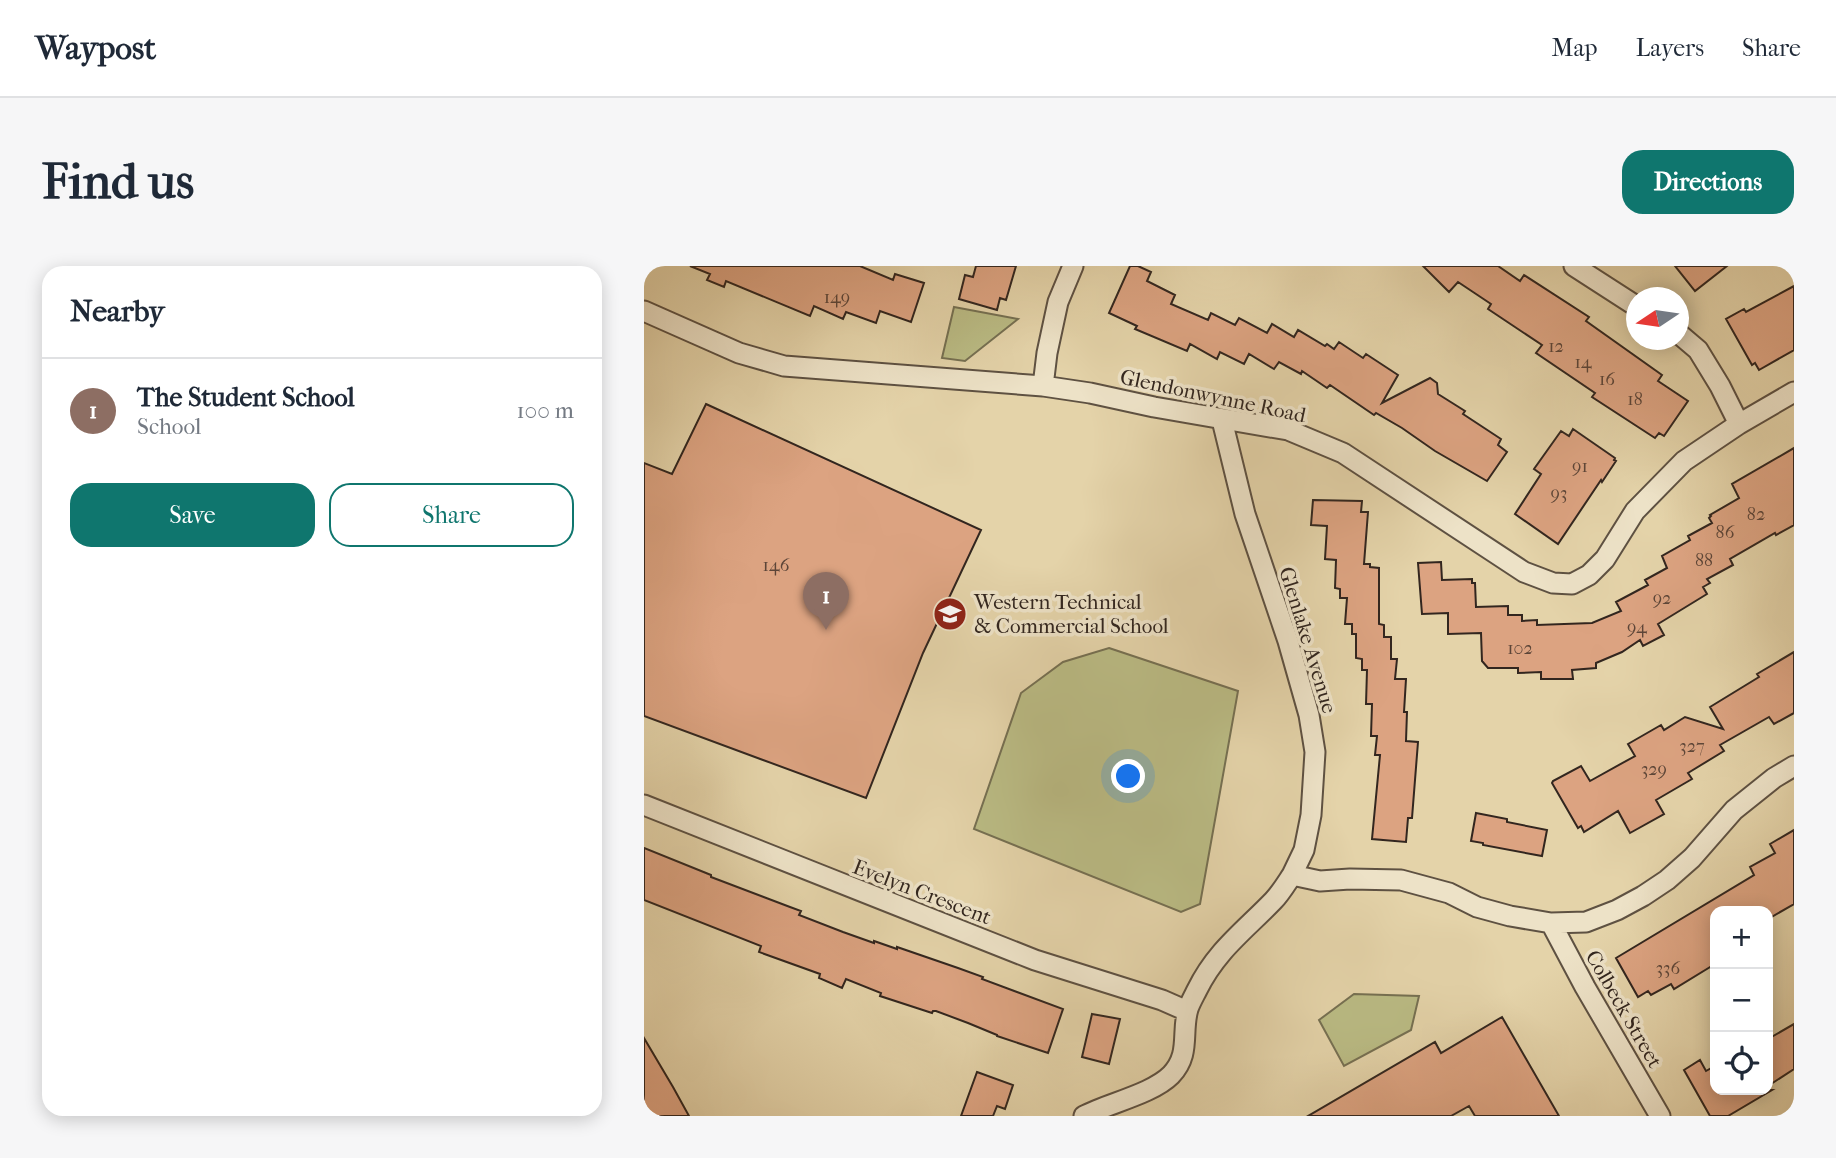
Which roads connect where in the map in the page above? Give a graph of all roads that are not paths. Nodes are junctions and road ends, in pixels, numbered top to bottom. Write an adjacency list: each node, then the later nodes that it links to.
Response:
1 (1073, 266): 6 (street)
2 (1574, 266): 3 (street)
3 (1626, 300)
4 (644, 311): 6 (street, Glendonwynne Road)
5 (1689, 342): 9 (street)
6 (1043, 386): 8 (street, Glendonwynne Road)
7 (1794, 392): 9 (street, Glendonwynne Road)
8 (1223, 420): 9 (street, Glendonwynne Road); 12 (street, Glenlake Avenue)
9 (1739, 424)
10 (1794, 766): 13 (street)
11 (644, 805): 14 (street, Evelyn Crescent)
12 (1292, 875): 13 (street); 14 (street, Glenlake Avenue)
13 (1551, 923): 16 (street, Colbeck Street)
14 (1187, 1011): 15 (street)
15 (1084, 1116)
16 (1660, 1116)

